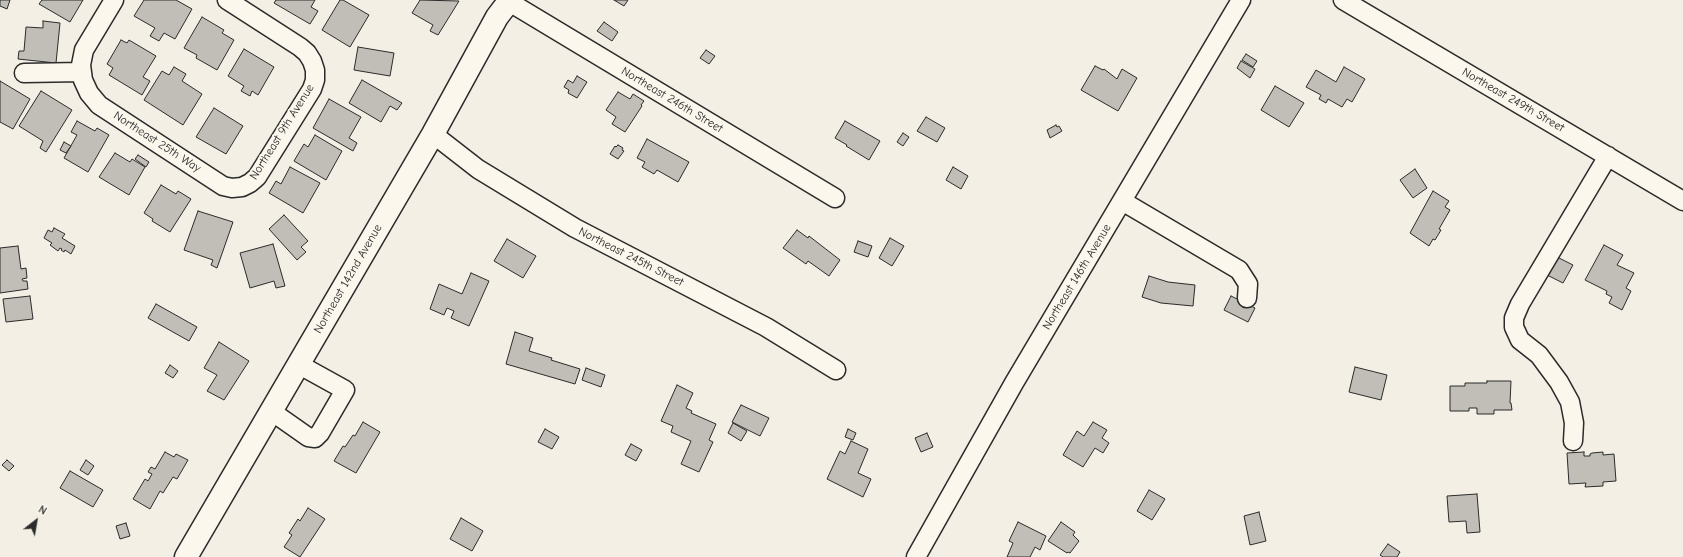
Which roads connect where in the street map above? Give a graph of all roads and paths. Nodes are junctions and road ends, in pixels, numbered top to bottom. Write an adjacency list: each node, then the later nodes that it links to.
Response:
1 (114, 0): 7 (street)
2 (227, 0): 10 (street, Northeast 9th Avenue)
3 (506, 0): 8 (main road, Northeast 142nd Avenue); 11 (street, Northeast 246th Street)
4 (1241, 0): 12 (street, Northeast 146th Avenue)
5 (1343, 0): 9 (street, Northeast 249th Street)
6 (24, 73): 7 (street)
7 (82, 76): 10 (street, Northeast 25th Way)
8 (433, 134): 15 (main road, Northeast 142nd Avenue); 16 (street, Northeast 245th Street)
9 (1608, 156): 13 (street, Northeast 249th Street); 18 (street)
10 (242, 187)
11 (835, 198)
12 (1122, 201): 14 (street); 20 (street, Northeast 146th Avenue)
13 (1683, 201)
14 (1247, 298)
15 (298, 364): 17 (main road, Northeast 142nd Avenue); 17 (street)
16 (836, 370)
17 (271, 411): 19 (main road, Northeast 142nd Avenue)
18 (1573, 441)
19 (186, 557)
20 (916, 557)

